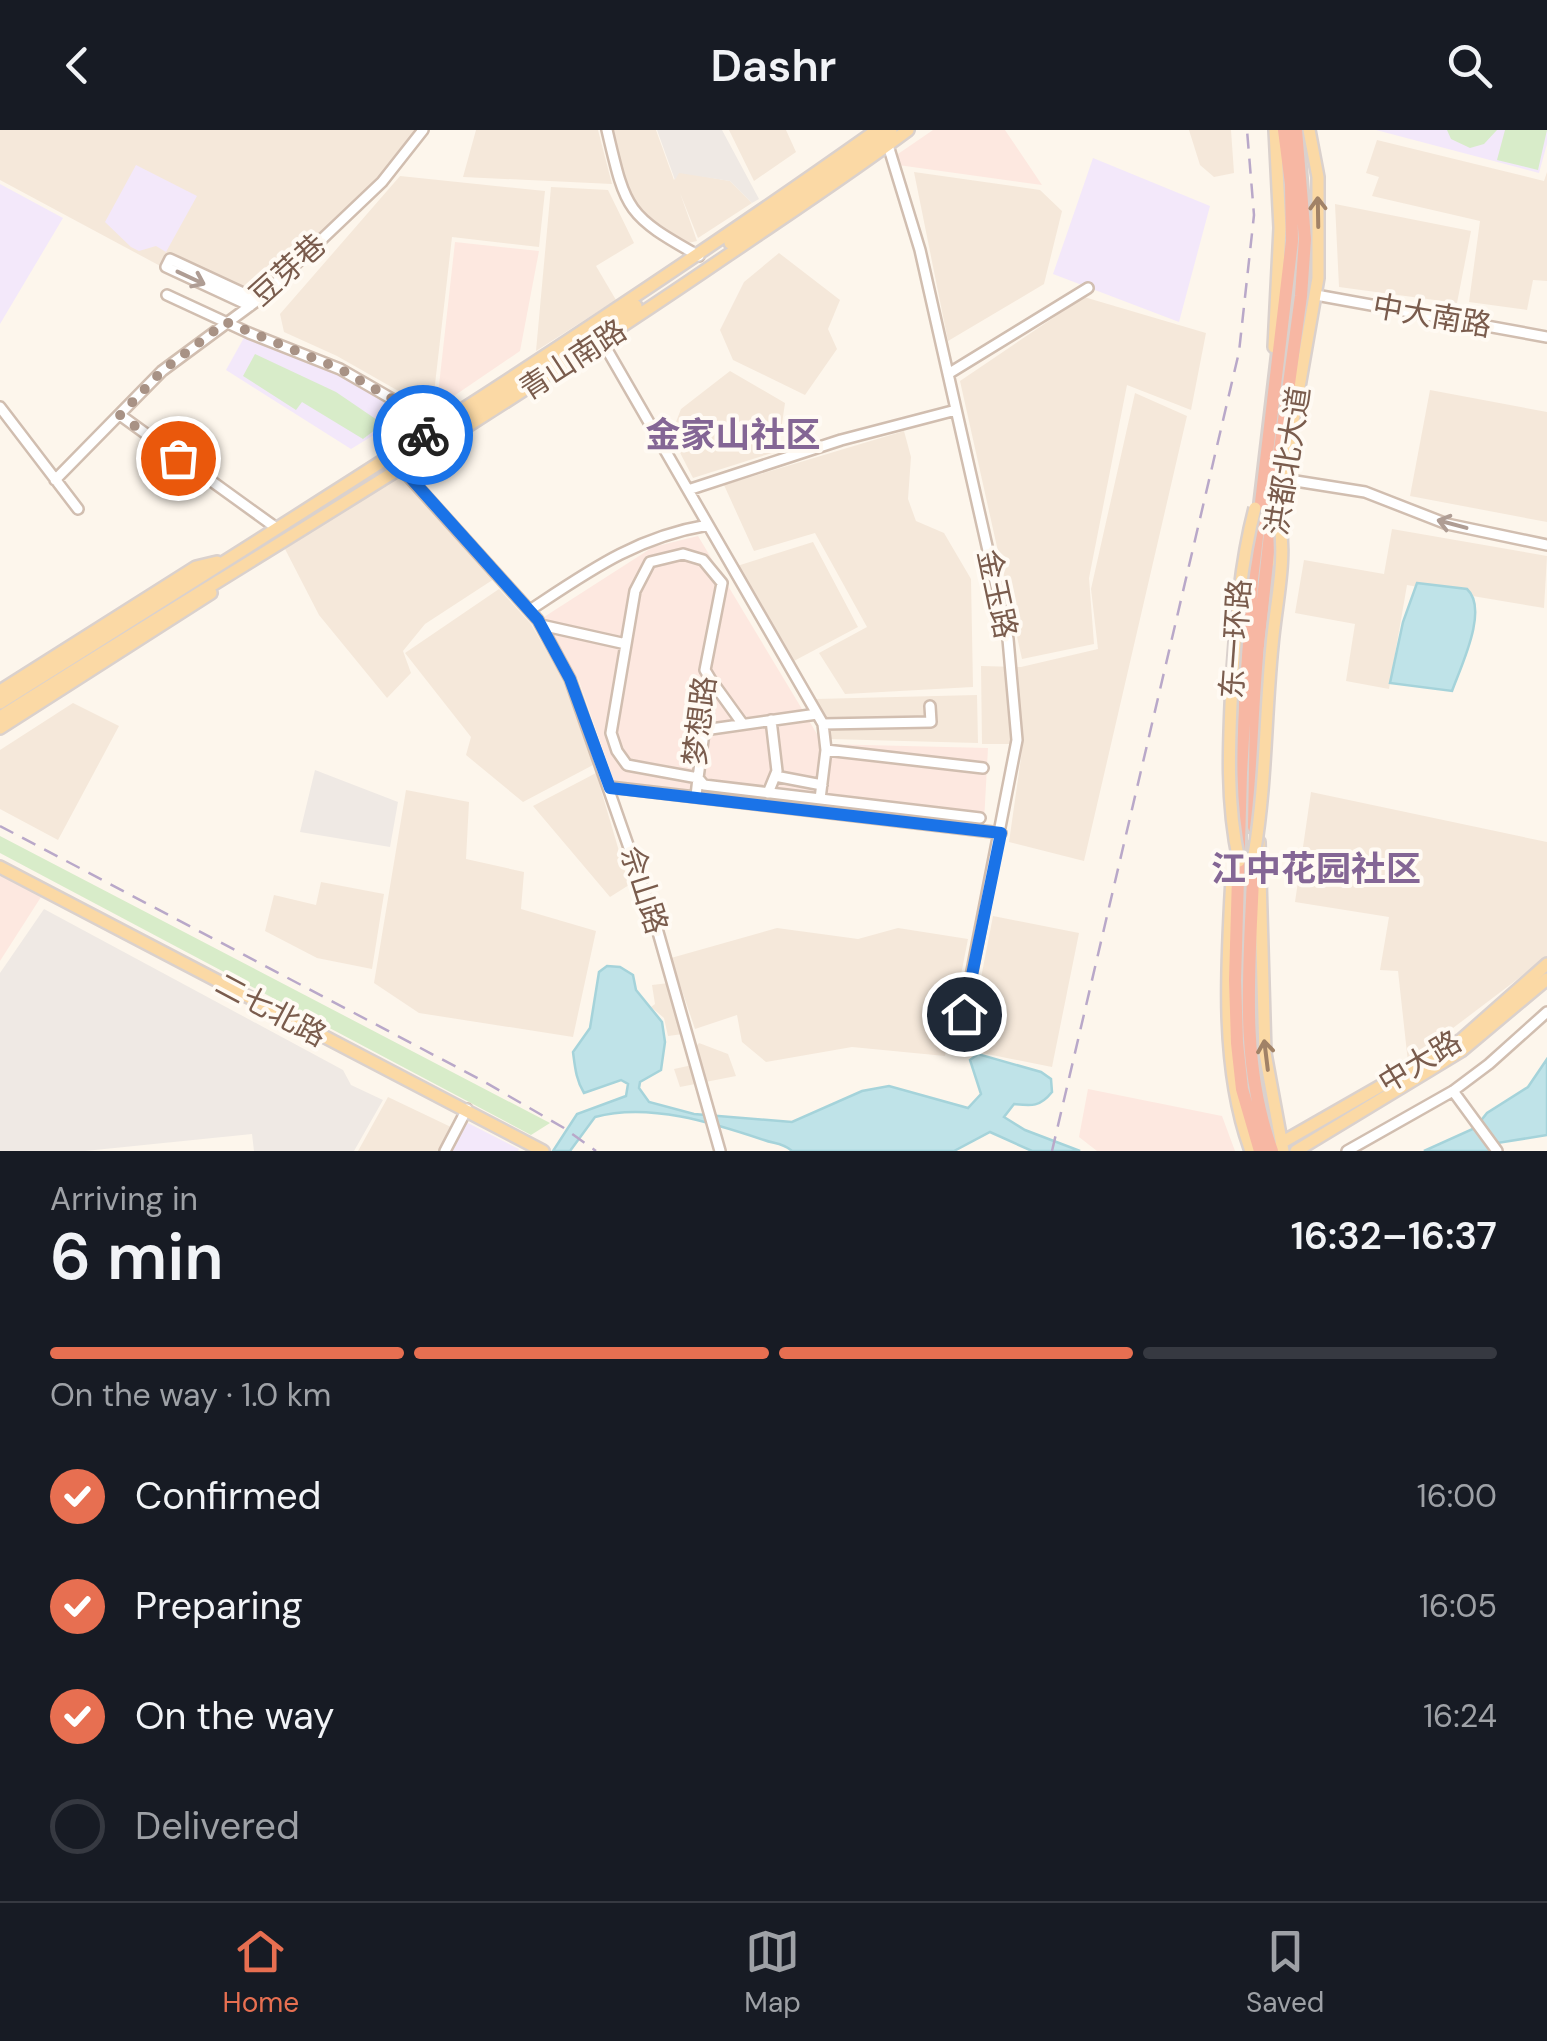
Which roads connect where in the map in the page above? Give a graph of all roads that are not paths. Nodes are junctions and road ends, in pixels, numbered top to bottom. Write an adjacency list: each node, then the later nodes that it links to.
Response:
1 (422, 130): 13 (street, 豆芽巷)
2 (607, 130): 9 (street)
3 (908, 130): 8 (main road, 青山南路)
4 (1275, 130): 26 (main road, 洪都北大道)
5 (1284, 130): 61 (highway, 东一环路, bridge)
6 (1296, 130): 60 (highway, 东一环路, bridge)
7 (1309, 130): 12 (main road, 洪都北大道, one-way to 7)
8 (888, 134): 9 (main road, 青山南路); 16 (main road, 青山南路); 17 (street, 金玉路); 21 (main road)
9 (699, 256): 21 (main road, 青山南路)
10 (1088, 288): 17 (street)
11 (168, 295): 14 (street)
12 (1316, 295): 15 (street, 中大南路); 23 (main road, 洪都北大道)
13 (254, 303): 13 (street, one-way to 13); 14 (street, 豆芽巷)
14 (226, 322): 20 (street, 豆芽巷); 21 (street)
15 (1547, 337)
16 (602, 341): 21 (main road, 青山南路); 25 (street)
17 (948, 374): 19 (street, 金玉路)
18 (0, 407): 24 (street)
19 (956, 410): 25 (street); 59 (street, 金玉路)
20 (120, 415): 24 (street, 豆芽巷); 30 (street)
21 (446, 431): 22 (main road, 青山南路); 22 (main road, 青山南路)
22 (396, 463): 30 (main road, 青山南路); 33 (main road, 青山南路); 34 (main road); 35 (street, 佘山路)
23 (1283, 479): 28 (main road, 洪都北大道); 31 (street, one-way to 23)
24 (55, 480): 27 (street)
25 (688, 490): 29 (street)
26 (1255, 508): 61 (main road, bridge); 73 (main road, 洪都北大道)
27 (78, 509)
28 (1279, 515): 60 (main road, bridge); 69 (main road, 洪都北大道, one-way to 28)
29 (708, 525): 35 (street); 42 (street)
30 (275, 528): 32 (main road, 青山南路)
31 (1547, 545)
32 (221, 560): 34 (main road, 青山南路); 39 (main road, 青山南路)
33 (229, 576): 34 (main road, 青山南路); 47 (main road, 青山南路)
34 (206, 580): 40 (main road); 43 (main road)
35 (530, 610): 36 (street, 佘山路)
36 (541, 625): 37 (street); 54 (street, 佘山路)
37 (626, 644): 38 (street, 梦想路); 52 (street, 梦想路)
38 (711, 680): 45 (street); 48 (street, 梦想路)
39 (0, 691)
40 (0, 703)
41 (930, 706): 46 (street)
42 (817, 714): 44 (street); 46 (street)
43 (0, 718)
44 (771, 720): 45 (street); 51 (street)
45 (742, 724): 48 (street)
46 (822, 724): 49 (street)
47 (0, 728)
48 (704, 730): 52 (street, 梦想路)
49 (826, 750): 50 (street); 53 (street)
50 (982, 768)
51 (775, 776): 53 (street); 55 (street)
52 (698, 778): 55 (street); 56 (street)
53 (822, 785): 57 (street)
54 (610, 788): 56 (street); 72 (street, 佘山路)
55 (768, 793): 57 (street)
56 (696, 796): 59 (street)
57 (820, 799): 58 (street)
58 (980, 818)
59 (1001, 833): 66 (street, 金玉路)
60 (1254, 855): 69 (highway, 东一环路)
61 (1238, 861): 74 (highway, 东一环路)
62 (0, 867): 68 (main road, 二七北路)
63 (1547, 964): 69 (main road, 中大路)
64 (1547, 980): 75 (main road, 中大路)
65 (1547, 1012): 67 (street)
66 (957, 1048)
67 (1453, 1091): 76 (street); 77 (street)
68 (467, 1109): 70 (street); 71 (main road, 二七北路)
69 (1279, 1148)
70 (446, 1151)
71 (543, 1151)
72 (720, 1151)
73 (1250, 1151)
74 (1260, 1151)
75 (1296, 1151)
76 (1347, 1151)
77 (1497, 1151)

